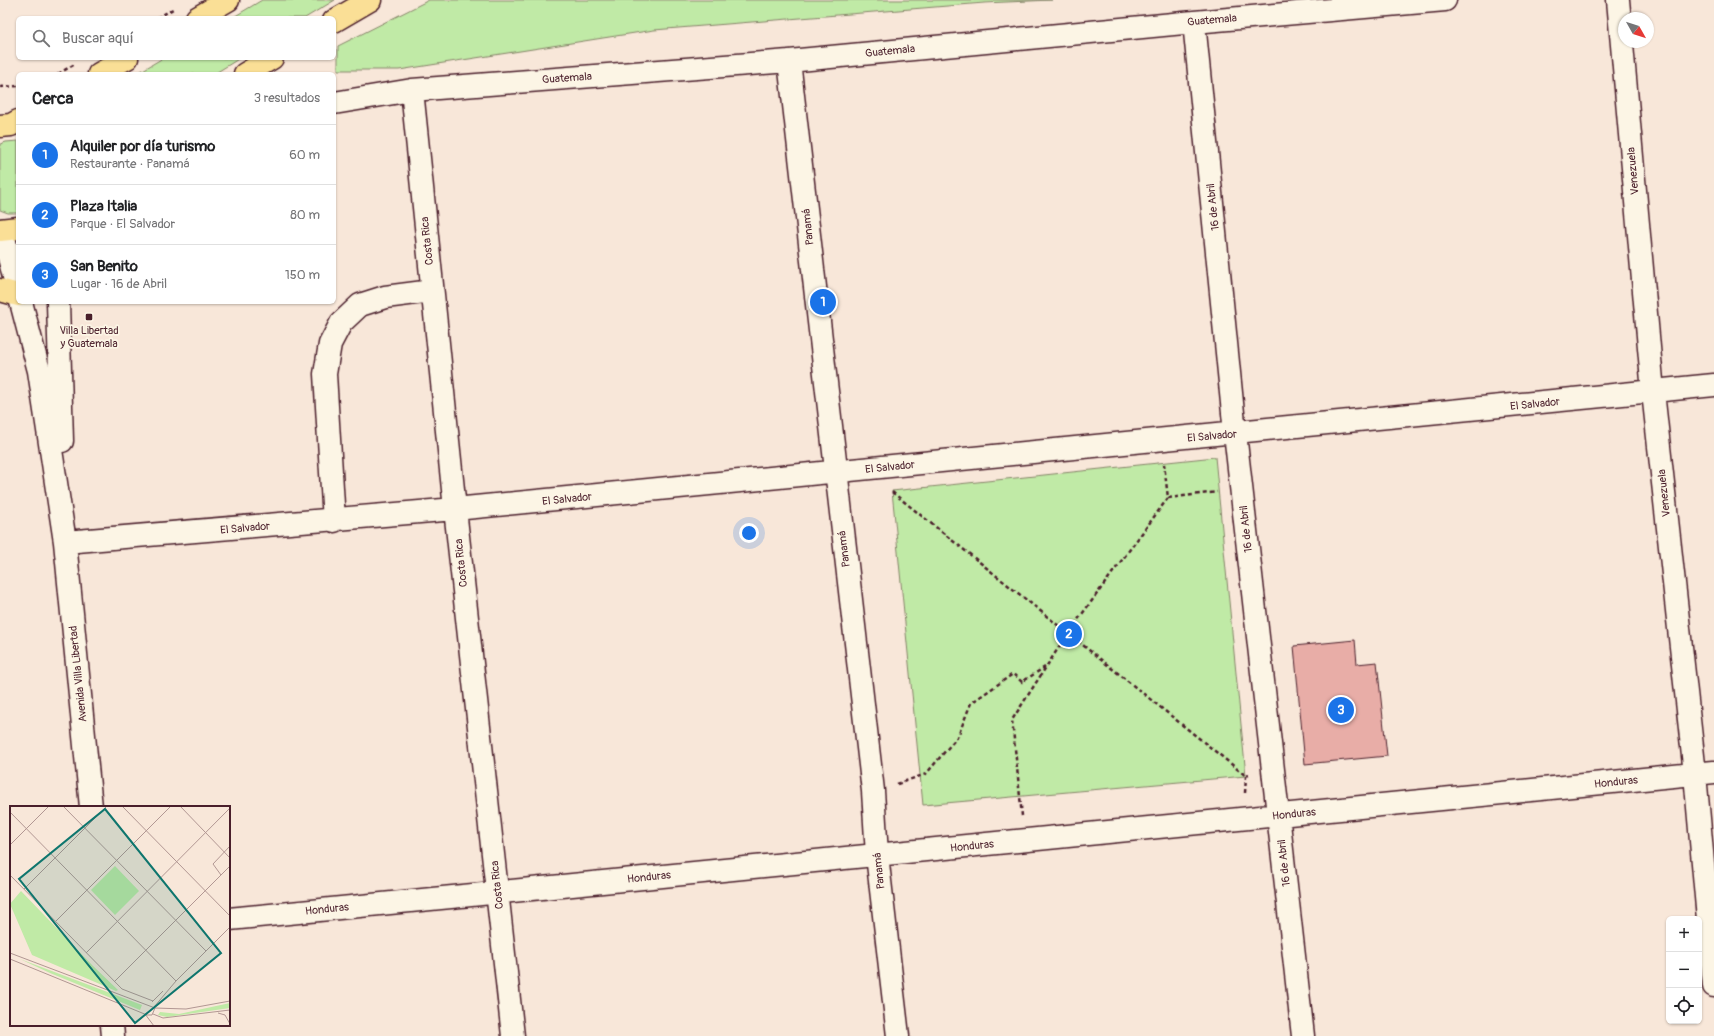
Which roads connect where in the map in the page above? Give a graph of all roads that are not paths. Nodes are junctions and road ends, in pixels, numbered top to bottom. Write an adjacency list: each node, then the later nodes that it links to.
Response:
1 (228, 0): 5 (main road)
2 (370, 0): 6 (main road)
3 (1445, 0): 7 (street, Guatemala)
4 (1618, 0): 23 (street, Venezuela)
5 (200, 16)
6 (336, 20)
7 (1194, 22): 10 (street, Guatemala); 24 (street, 16 de Abril)
8 (124, 60): 11 (main road)
9 (269, 60): 12 (main road)
10 (789, 61): 13 (street, Guatemala); 25 (street, Panamá)
11 (102, 72)
12 (248, 72)
13 (412, 90): 14 (street, Guatemala); 18 (street, Costa Rica)
14 (336, 103)
15 (7, 230): 16 (street)
16 (16, 281)
17 (0, 290): 19 (main road)
18 (432, 291): 26 (street, Costa Rica); 27 (street)
19 (16, 294)
20 (22, 304): 28 (street, Avenida Villa Libertad)
21 (58, 304): 28 (street, Avenida Villa Libertad)
22 (1714, 386): 23 (street, El Salvador)
23 (1653, 392): 24 (street, El Salvador); 29 (street, Venezuela)
24 (1235, 434): 25 (street, El Salvador); 31 (street, 16 de Abril)
25 (836, 472): 26 (street, El Salvador); 32 (street, Panamá)
26 (455, 509): 27 (street, El Salvador); 33 (street, Costa Rica)
27 (334, 521): 28 (street, El Salvador)
28 (65, 542): 30 (street, Avenida Villa Libertad)
29 (1704, 773): 31 (street, Honduras); 35 (street, Venezuela)
30 (91, 806)
31 (1278, 816): 32 (street, Honduras); 40 (street, 16 de Abril)
32 (878, 855): 33 (street, Honduras); 39 (street, Panamá)
33 (498, 892): 34 (street, Honduras); 38 (street, Costa Rica)
34 (230, 919)
35 (1714, 986)
36 (112, 1026): 37 (street)
37 (113, 1036)
38 (513, 1036)
39 (898, 1036)
40 (1303, 1036)

